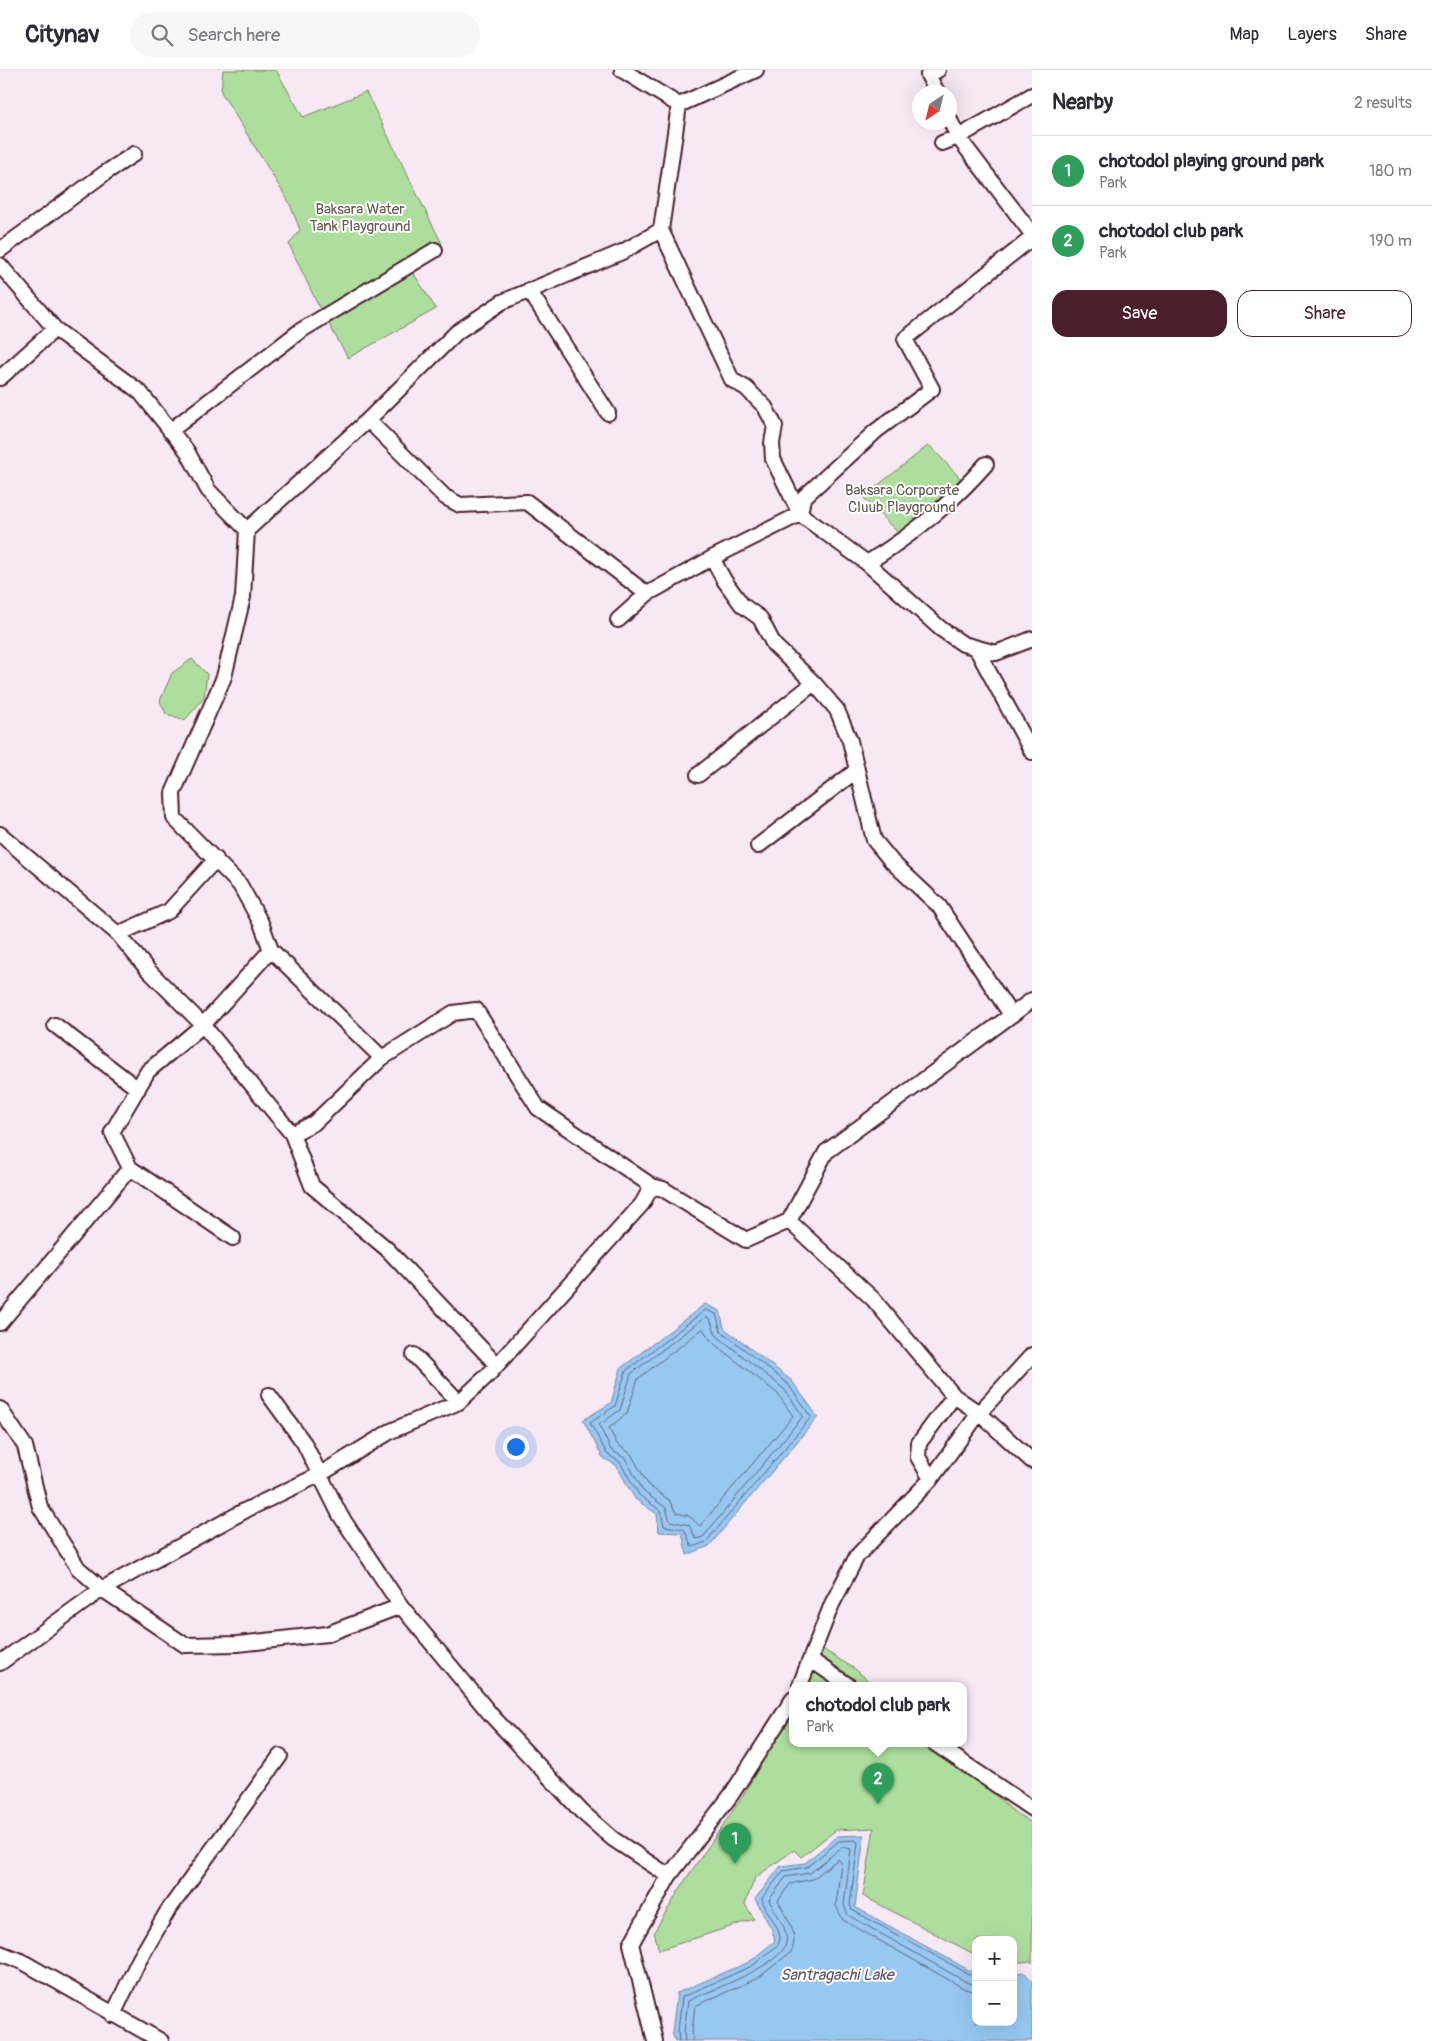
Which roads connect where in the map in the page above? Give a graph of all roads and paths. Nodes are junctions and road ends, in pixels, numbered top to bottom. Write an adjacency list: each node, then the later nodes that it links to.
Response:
1 (622, 70): 6 (street)
2 (756, 70): 6 (street)
3 (938, 70): 4 (street)
4 (933, 85)
5 (1032, 95): 8 (street)
6 (679, 105): 11 (street)
7 (955, 130): 8 (street)
8 (958, 136): 9 (street); 12 (street)
9 (942, 143)
10 (134, 154): 14 (street)
11 (661, 230): 17 (street); 24 (street)
12 (1032, 234)
13 (1032, 238): 24 (street)
14 (0, 250)
15 (435, 250): 22 (street)
16 (0, 265): 18 (street)
17 (529, 290): 20 (street); 21 (street)
18 (55, 329): 19 (street); 22 (street)
19 (0, 378)
20 (608, 413)
21 (368, 420): 25 (street); 28 (street)
22 (170, 431): 25 (street)
23 (986, 464): 27 (street)
24 (800, 514): 26 (street); 27 (street)
25 (246, 530): 38 (street)
26 (712, 558): 28 (street); 32 (street)
27 (867, 563): 31 (street)
28 (647, 594): 29 (street)
29 (618, 620)
30 (1032, 639): 31 (street)
31 (976, 648): 33 (street)
32 (814, 683): 34 (street); 35 (street)
33 (1032, 752)
34 (857, 770): 37 (street); 42 (street)
35 (698, 775)
36 (0, 834): 39 (street)
37 (758, 846)
38 (216, 859): 39 (street); 40 (street)
39 (118, 934): 44 (street)
40 (271, 950): 44 (street); 45 (street)
41 (1032, 1000): 42 (street)
42 (1011, 1015): 50 (street)
43 (55, 1025): 46 (street)
44 (203, 1025): 46 (street); 47 (street)
45 (382, 1058): 47 (street); 49 (street)
46 (138, 1089): 48 (street)
47 (292, 1134): 55 (street)
48 (130, 1168): 51 (street); 52 (street)
49 (652, 1186): 50 (street); 55 (street)
50 (789, 1221): 57 (street)
51 (233, 1238)
52 (0, 1323)
53 (414, 1355): 58 (street)
54 (1032, 1355): 60 (street)
55 (496, 1364): 58 (street)
56 (269, 1395): 62 (street)
57 (954, 1396): 60 (street); 63 (street)
58 (459, 1402): 62 (street)
59 (0, 1409): 64 (street)
60 (979, 1413): 61 (street); 63 (street)
61 (1032, 1462)
62 (319, 1475): 64 (street); 65 (street)
63 (930, 1479): 66 (street)
64 (102, 1589): 65 (street); 67 (street)
65 (400, 1606): 74 (street)
66 (811, 1660): 68 (street); 69 (street)
67 (0, 1662)
68 (801, 1682)
69 (844, 1682)
70 (789, 1705): 74 (street)
71 (940, 1747): 73 (street)
72 (280, 1756): 76 (street)
73 (1032, 1809)
74 (669, 1876): 78 (street)
75 (0, 1953): 76 (street)
76 (114, 2014): 77 (street)
77 (161, 2041)
78 (655, 2041)

